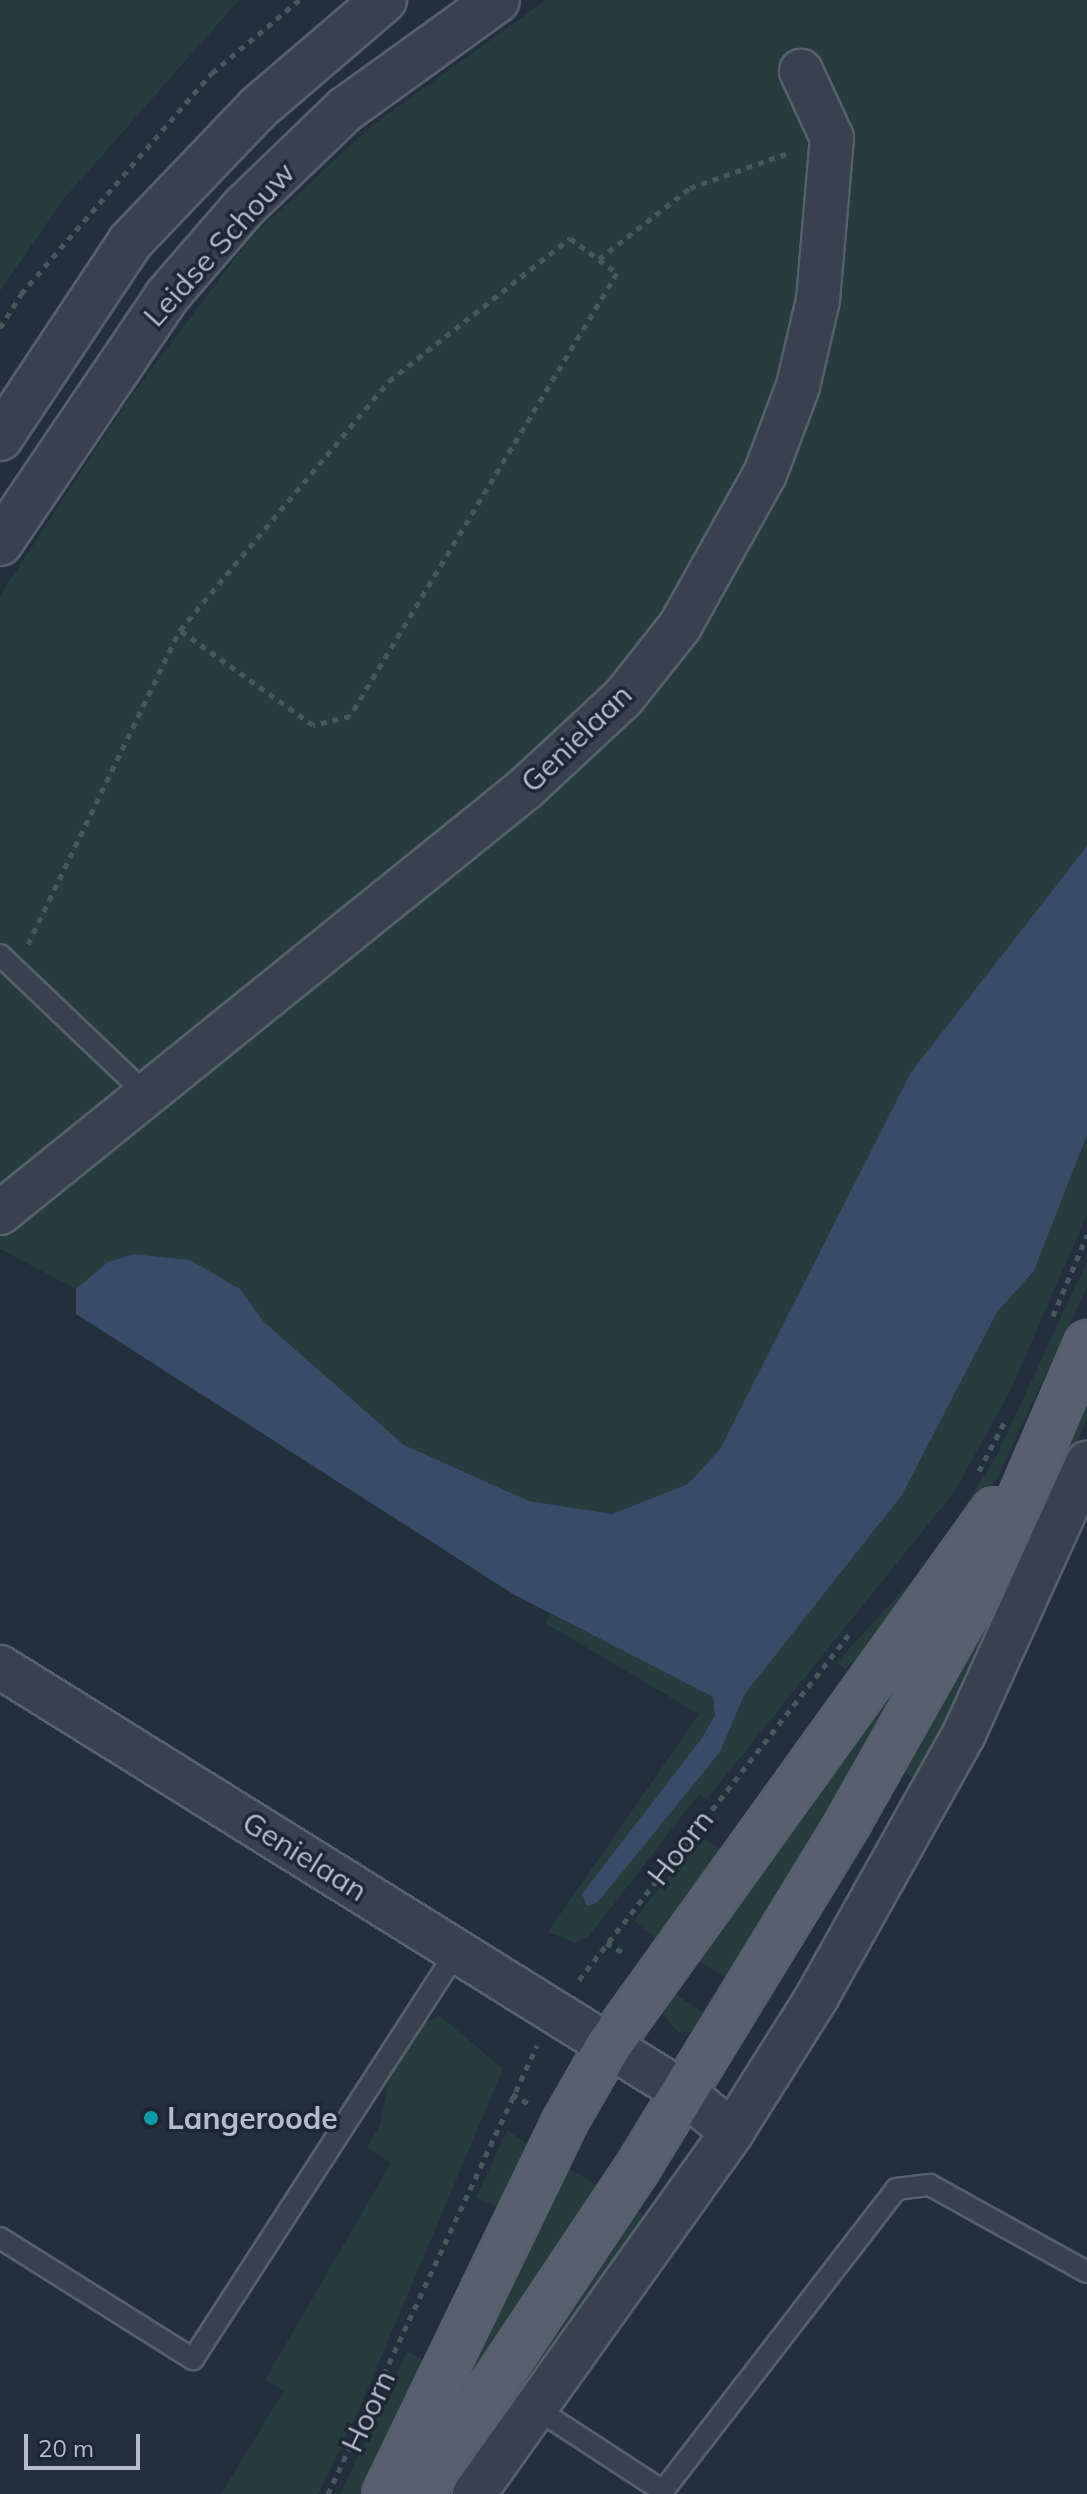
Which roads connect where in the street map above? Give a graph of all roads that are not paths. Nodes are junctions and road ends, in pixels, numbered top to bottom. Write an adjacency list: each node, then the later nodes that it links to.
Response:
1 (384, 0): 4 (street, Leidse Schouw)
2 (497, 0): 5 (street, Leidse Schouw)
3 (801, 71): 7 (street, Genielaan)
4 (0, 438)
5 (0, 543)
6 (0, 955): 7 (lane)
7 (146, 1094): 8 (street, Genielaan)
8 (0, 1213)
9 (1068, 1334): 10 (main road, Hoorn)
10 (1038, 1448): 14 (main road, Hoorn); 15 (main road, Hoorn)
11 (1087, 1463): 16 (street)
12 (0, 1667): 13 (street, Genielaan)
13 (458, 1950): 14 (street, Genielaan); 17 (lane)
14 (609, 2045): 15 (street); 20 (main road, Hoorn)
15 (683, 2092): 16 (street); 21 (main road, Hoorn)
16 (732, 2132): 19 (street)
17 (0, 2238)
18 (1087, 2272): 19 (lane)
19 (537, 2409): 22 (street)
20 (385, 2494)
21 (420, 2494)
22 (474, 2494)

